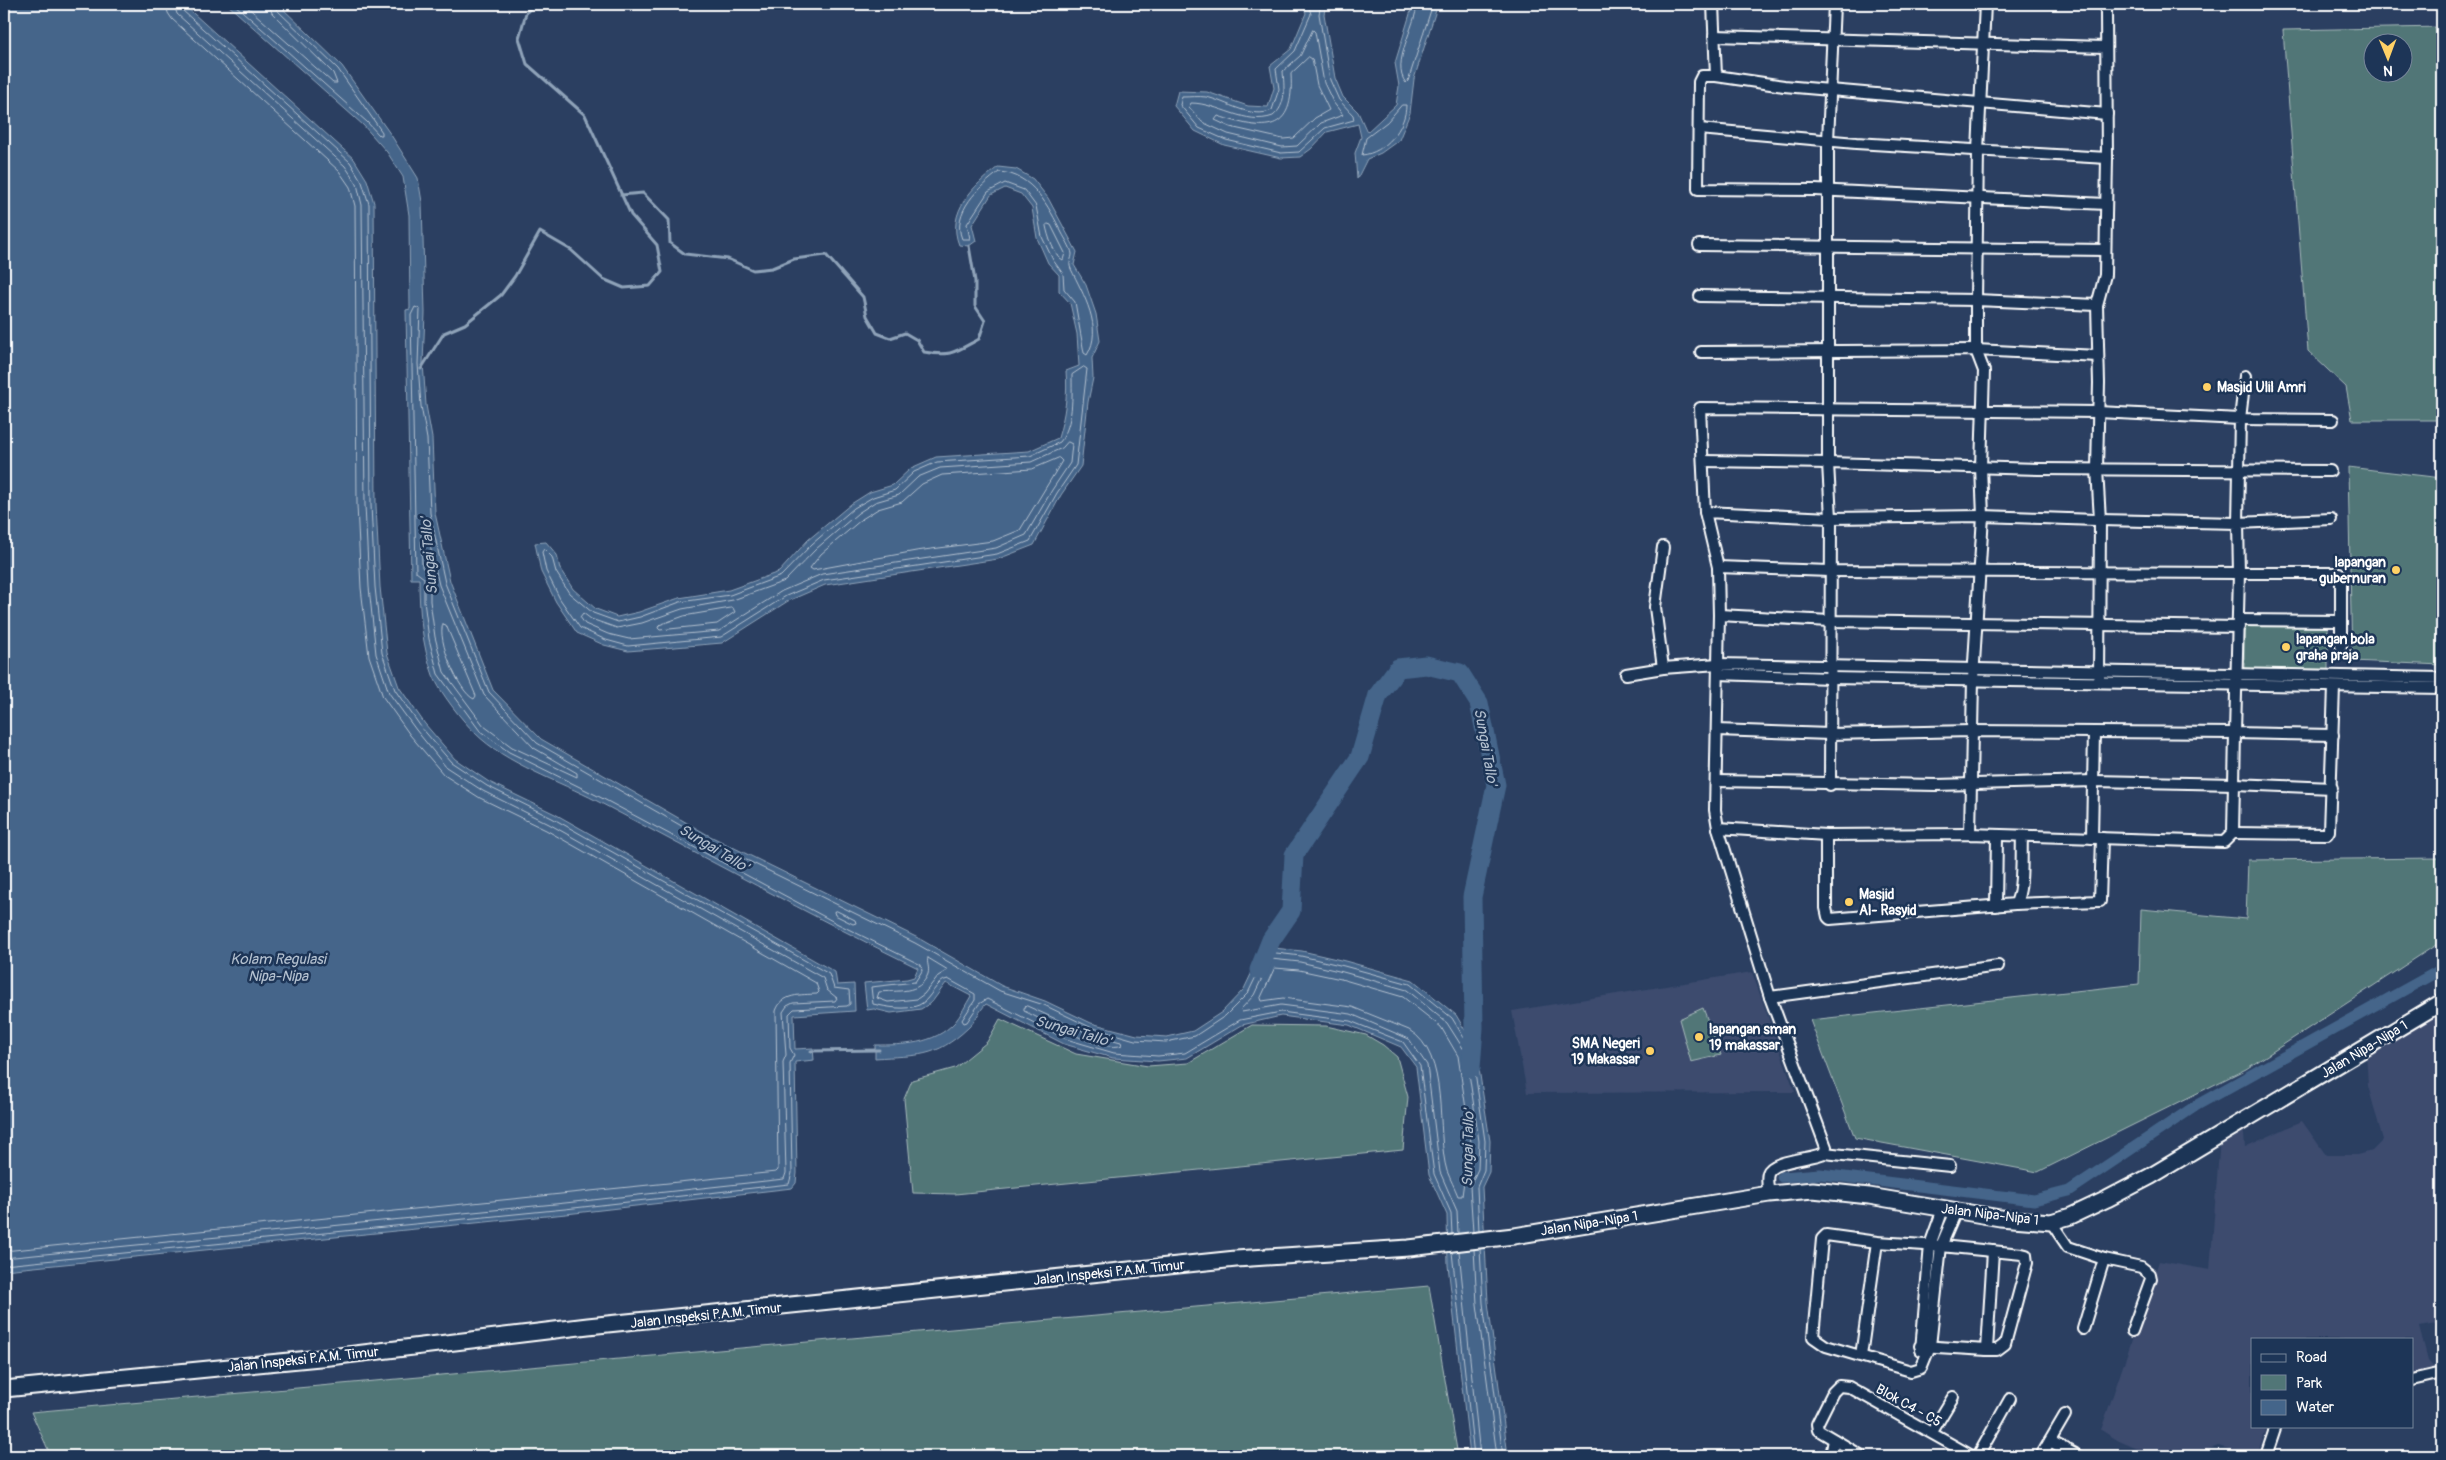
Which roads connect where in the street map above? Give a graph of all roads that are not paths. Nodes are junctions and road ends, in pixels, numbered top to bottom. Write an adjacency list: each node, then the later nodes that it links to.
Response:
1 (1713, 4): 5 (street)
2 (1834, 4): 6 (street)
3 (1985, 4): 7 (street)
4 (2106, 11): 8 (street)
5 (1714, 36): 6 (street); 9 (street)
6 (1832, 38): 7 (street); 10 (street)
7 (1983, 45): 8 (street); 11 (street)
8 (2105, 46): 12 (street)
9 (1716, 76): 10 (street); 13 (street)
10 (1830, 90): 11 (street); 14 (street)
11 (1980, 104): 12 (street); 15 (street)
12 (2107, 114): 16 (street)
13 (1699, 129): 14 (street); 17 (street)
14 (1828, 140): 15 (street); 17 (street)
15 (1978, 151): 16 (street); 18 (street)
16 (2108, 158): 19 (street)
17 (1828, 190): 18 (street); 21 (street)
18 (1978, 198): 19 (street); 22 (street)
19 (2106, 204): 23 (street)
20 (1699, 245): 21 (street)
21 (1828, 247): 22 (street); 25 (street)
22 (1977, 249): 23 (street); 26 (street)
23 (2105, 250): 27 (street)
24 (1700, 296): 25 (street)
25 (1828, 298): 26 (street); 28 (street)
26 (1976, 300): 27 (street); 29 (street)
27 (2097, 305): 31 (street)
28 (1828, 350): 29 (street); 30 (street); 33 (street)
29 (1976, 350): 31 (street); 34 (street)
30 (1701, 352)
31 (2098, 356): 35 (street)
32 (2245, 376): 36 (street)
33 (1828, 408): 34 (street); 38 (street); 39 (street)
34 (1983, 412): 35 (street); 40 (street)
35 (2098, 412): 36 (street); 41 (street)
36 (2240, 419): 37 (street); 43 (street)
37 (2334, 420)
38 (1702, 461): 39 (street); 44 (street)
39 (1828, 463): 40 (street); 46 (street)
40 (1981, 467): 41 (street); 45 (street)
41 (2097, 470): 43 (street); 47 (street)
42 (2330, 471): 43 (street)
43 (2238, 472): 49 (street)
44 (1705, 512): 46 (street); 51 (street)
45 (1983, 516): 46 (street); 47 (street); 53 (street)
46 (1831, 518): 52 (street)
47 (2098, 520): 49 (street); 55 (street)
48 (2331, 520): 49 (street)
49 (2238, 523): 54 (street)
50 (1663, 547): 64 (street)
51 (1718, 567): 52 (street); 56 (street)
52 (1830, 571): 53 (street); 57 (street)
53 (1980, 571): 55 (street); 59 (street)
54 (2239, 573): 55 (street); 58 (street); 60 (street)
55 (2100, 574): 61 (street)
56 (1720, 615): 57 (street); 65 (street)
57 (1830, 621): 59 (street); 63 (street)
58 (2341, 621): 60 (street); 62 (street)
59 (1975, 623): 61 (street); 68 (street)
60 (2238, 624): 61 (street); 66 (street)
61 (2099, 625): 69 (street)
62 (2341, 646)
63 (1829, 666): 65 (street); 68 (street); 70 (street)
64 (1663, 668): 65 (street); 67 (street)
65 (1718, 669): 70 (street); 75 (street)
66 (2236, 673): 69 (street); 71 (street); 72 (street)
67 (1626, 674)
68 (1973, 674): 69 (street); 70 (street); 76 (street)
69 (2099, 677): 72 (street)
70 (1831, 678): 79 (street)
71 (2442, 678)
72 (2237, 686): 73 (street); 78 (street)
73 (2334, 687): 74 (street); 80 (street)
74 (2442, 688)
75 (1717, 730): 79 (street); 81 (street)
76 (1971, 731): 77 (street); 79 (street); 83 (street)
77 (2094, 732): 78 (street); 82 (street)
78 (2235, 733): 80 (street); 84 (street)
79 (1830, 734): 85 (street)
80 (2333, 735): 86 (street)
81 (1716, 781): 85 (street); 87 (street)
82 (2094, 781): 83 (street); 84 (street); 93 (street)
83 (1970, 784): 85 (street); 89 (street)
84 (2235, 784): 86 (street); 88 (street)
85 (1830, 785)
86 (2332, 788): 88 (street)
87 (1718, 828): 90 (street); 97 (street)
88 (2233, 833): 93 (street)
89 (1970, 834): 90 (street); 91 (street)
90 (1826, 835): 95 (street)
91 (1996, 836): 92 (street); 95 (street)
92 (2022, 836): 93 (street); 94 (street)
93 (2097, 838): 94 (street)
94 (2015, 904): 95 (street)
95 (1996, 906)
96 (1998, 966): 97 (street)
97 (1770, 997): 99 (street)
98 (2442, 1002): 103 (street, Jalan Nipa-Nipa 1)
99 (1824, 1153): 100 (street); 101 (street)
100 (1950, 1166)
101 (1769, 1194): 102 (street, Jalan Nipa-Nipa 1); 107 (street, Jalan Nipa-Nipa 1)
102 (1949, 1210): 103 (street, Jalan Nipa-Nipa 1); 105 (street); 106 (street)
103 (2050, 1222): 109 (street)
104 (1877, 1242): 105 (street); 114 (street); 114 (street)
105 (1930, 1245): 106 (street); 112 (street)
106 (1941, 1246): 108 (street); 112 (street)
107 (1409, 1248): 117 (street, Jalan Inspeksi P.A.M. Timur)
108 (1993, 1251): 113 (street); 113 (street)
109 (2104, 1258): 110 (street); 111 (street)
110 (2083, 1329)
111 (2132, 1331)
112 (1925, 1346): 113 (street); 114 (street)
113 (1987, 1350)
114 (1862, 1356)
115 (2442, 1373): 116 (street)
116 (2414, 1380)
117 (4, 1389)
118 (1953, 1396): 122 (street)
119 (2010, 1399): 128 (street)
120 (2065, 1415): 124 (street)
121 (2275, 1428): 131 (street)
122 (1932, 1432): 123 (street, Blok C4 - C5); 127 (street, Blok C4 - C5)
123 (1834, 1440): 125 (street); 126 (street)
124 (2050, 1441): 129 (street); 130 (street)
125 (1831, 1456)
126 (1862, 1456)
127 (1972, 1456)
128 (1978, 1456)
129 (2041, 1456)
130 (2078, 1456)
131 (2266, 1456)

